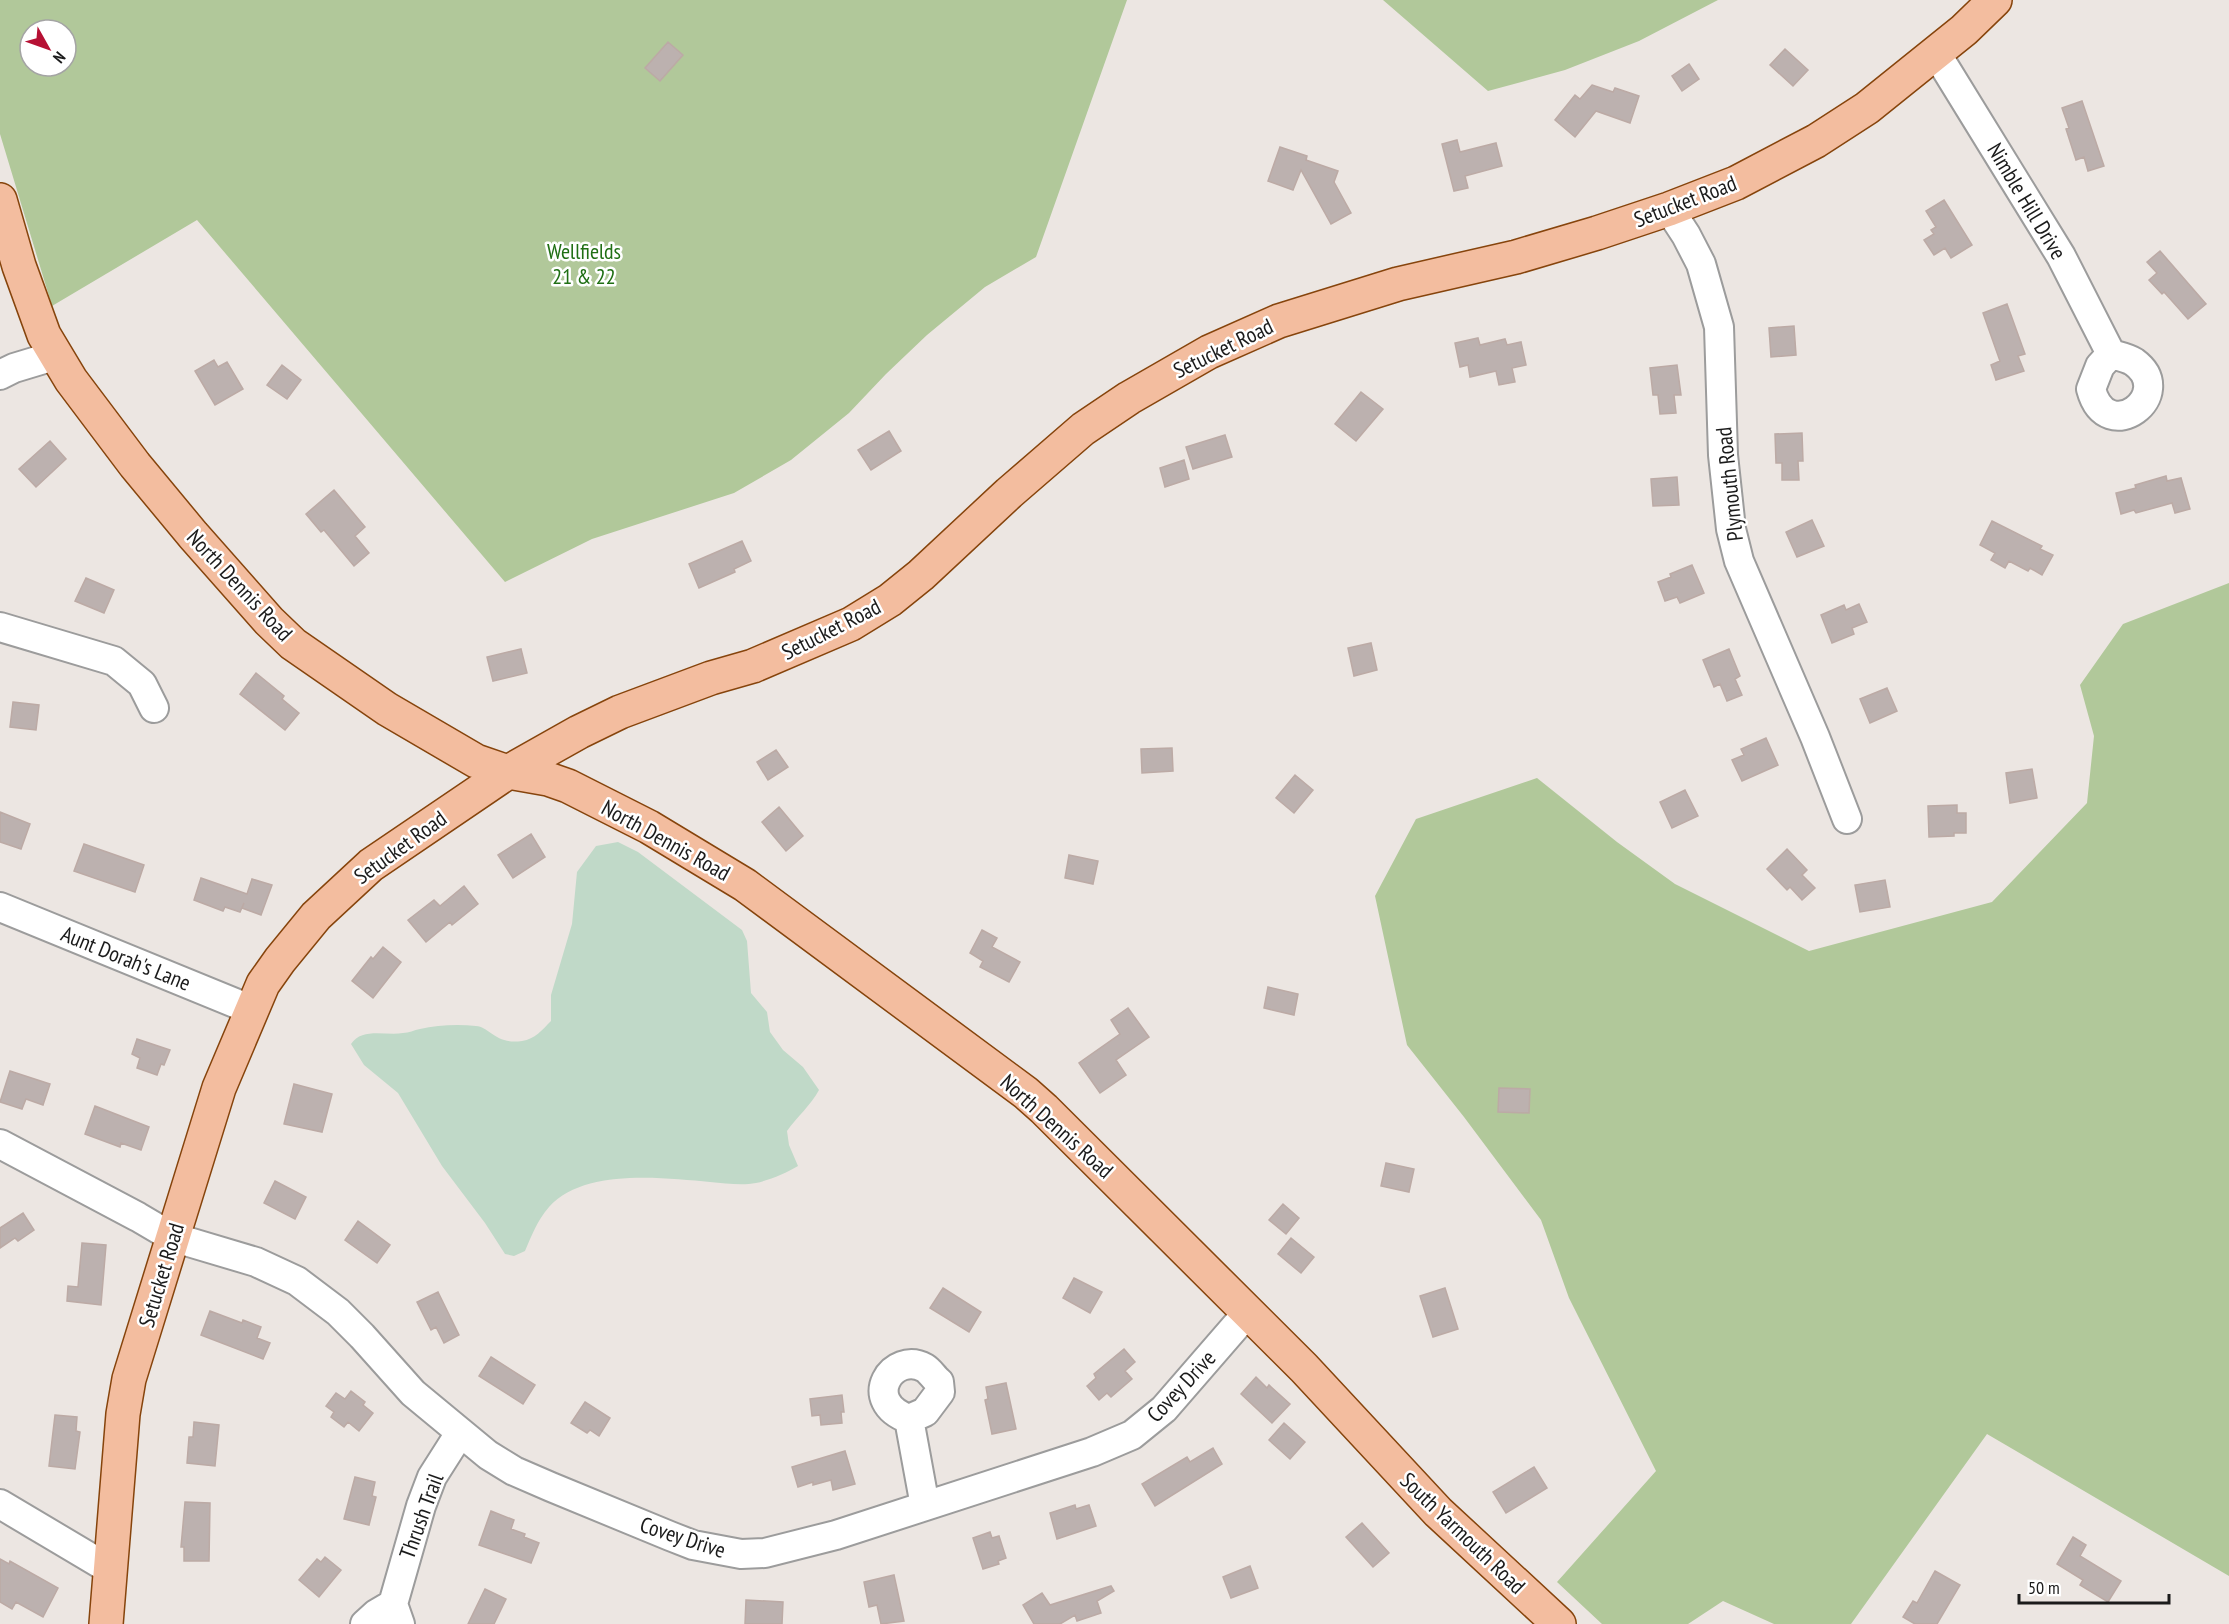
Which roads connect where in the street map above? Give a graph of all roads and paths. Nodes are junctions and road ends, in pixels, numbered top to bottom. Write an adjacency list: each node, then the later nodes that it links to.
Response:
1 (1995, 0): 2 (main road, Setucket Road)
2 (1936, 53): 4 (main road, Setucket Road); 5 (street, Nimble Hill Drive)
3 (0, 200): 6 (main road, North Dennis Road)
4 (1670, 209): 10 (main road, Setucket Road); 11 (street, Plymouth Road)
5 (2111, 354)
6 (57, 356): 7 (street); 10 (main road, North Dennis Road)
7 (0, 375)
8 (0, 627): 9 (street)
9 (154, 708)
10 (508, 772): 13 (main road, Setucket Road); 16 (main road, North Dennis Road)
11 (1847, 819)
12 (0, 907): 13 (street, Aunt Dorah's Lane)
13 (252, 1010): 15 (main road, Setucket Road)
14 (0, 1144): 15 (street, Covey Drive)
15 (172, 1237): 18 (street, Covey Drive); 22 (main road, Setucket Road)
16 (1249, 1311): 19 (main road, North Dennis Road); 21 (street, Covey Drive)
17 (909, 1419): 21 (street)
18 (460, 1433): 21 (street, Covey Drive); 23 (street, Thrush Trail)
19 (1394, 1466): 26 (main road, South Yarmouth Road)
20 (0, 1504): 22 (street)
21 (925, 1506)
22 (111, 1570): 24 (main road, Setucket Road)
23 (397, 1614): 25 (street, Thrush Trail)
24 (106, 1624)
25 (365, 1624)
26 (1558, 1624)

